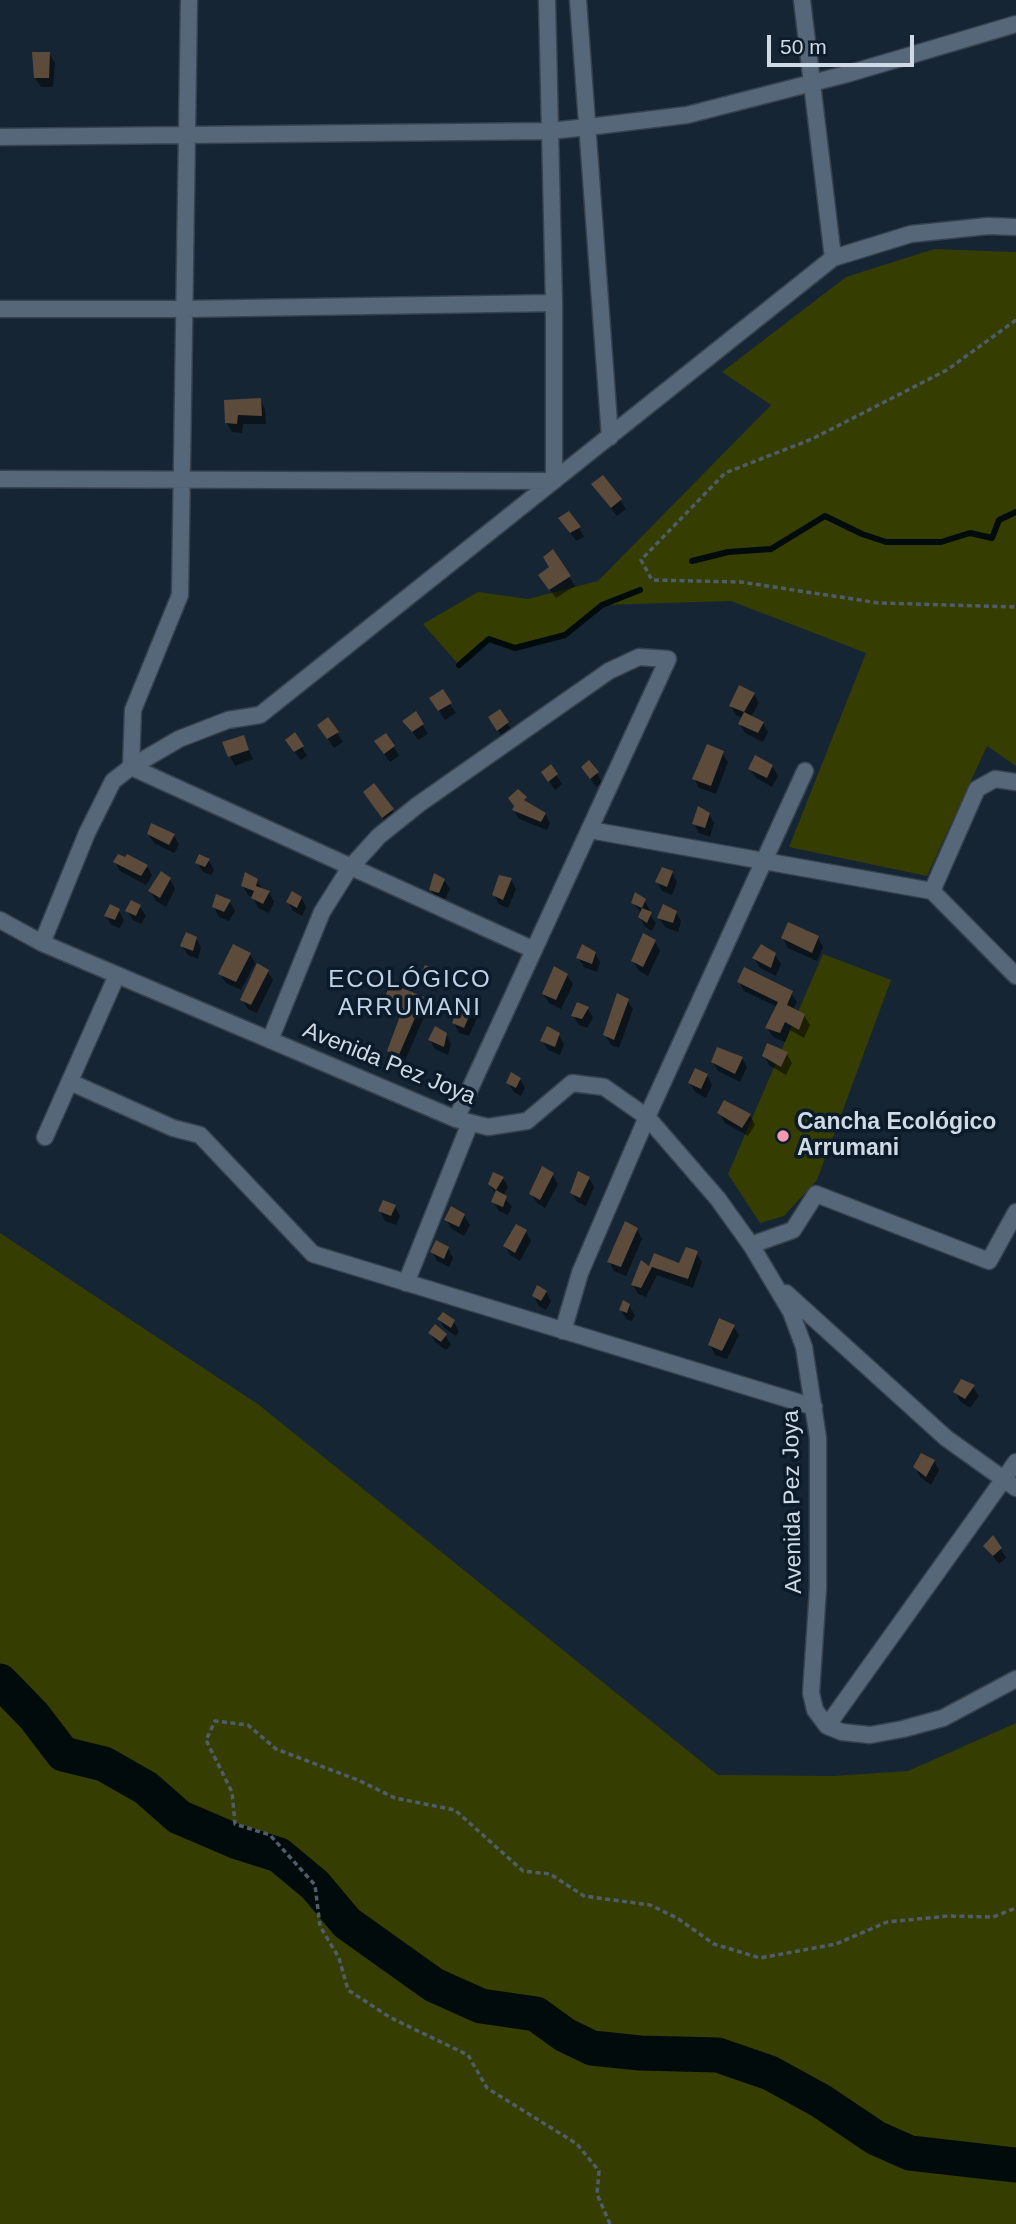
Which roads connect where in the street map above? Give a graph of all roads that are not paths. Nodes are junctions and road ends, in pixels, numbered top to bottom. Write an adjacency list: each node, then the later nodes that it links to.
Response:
1 (189, 0): 9 (street)
2 (547, 0): 8 (street)
3 (578, 0): 7 (street)
4 (802, 0): 6 (street)
5 (1016, 24): 6 (street)
6 (813, 83): 7 (street); 12 (street)
7 (588, 127): 8 (street); 16 (street)
8 (550, 131): 9 (street); 13 (street)
9 (187, 135): 10 (street); 15 (street)
10 (0, 137)
11 (1016, 227): 12 (street)
12 (833, 258): 16 (street)
13 (554, 303): 15 (street); 19 (street)
14 (0, 309): 15 (street)
15 (184, 309): 18 (street)
16 (610, 437): 19 (street)
17 (0, 479): 18 (street)
18 (181, 480): 19 (street); 20 (street)
19 (554, 481): 20 (street)
20 (131, 767): 25 (street); 28 (street)
21 (805, 771): 24 (street)
22 (1016, 782): 26 (street)
23 (590, 830): 24 (street); 25 (street); 29 (street)
24 (764, 861): 26 (street); 34 (street)
25 (351, 867): 29 (street); 32 (street)
26 (932, 891): 31 (street)
27 (0, 920): 28 (street, Avenida Pez Joya)
28 (42, 943): 30 (street, Avenida Pez Joya)
29 (534, 950): 35 (street)
30 (117, 975): 32 (street, Avenida Pez Joya); 33 (street)
31 (1016, 976)
32 (270, 1040): 35 (street, Avenida Pez Joya)
33 (70, 1082): 36 (street); 39 (street)
34 (647, 1117): 35 (street, Avenida Pez Joya); 38 (street, Avenida Pez Joya); 41 (street)
35 (463, 1121): 39 (street)
36 (45, 1137)
37 (1016, 1212): 38 (street)
38 (751, 1245): 40 (street, Avenida Pez Joya)
39 (406, 1283): 41 (street)
40 (775, 1283): 42 (street, Avenida Pez Joya); 44 (street)
41 (564, 1331): 42 (street)
42 (814, 1407): 46 (street, Avenida Pez Joya)
43 (1016, 1462): 44 (street)
44 (1009, 1483): 46 (street)
45 (1016, 1679): 46 (street)
46 (827, 1726)

